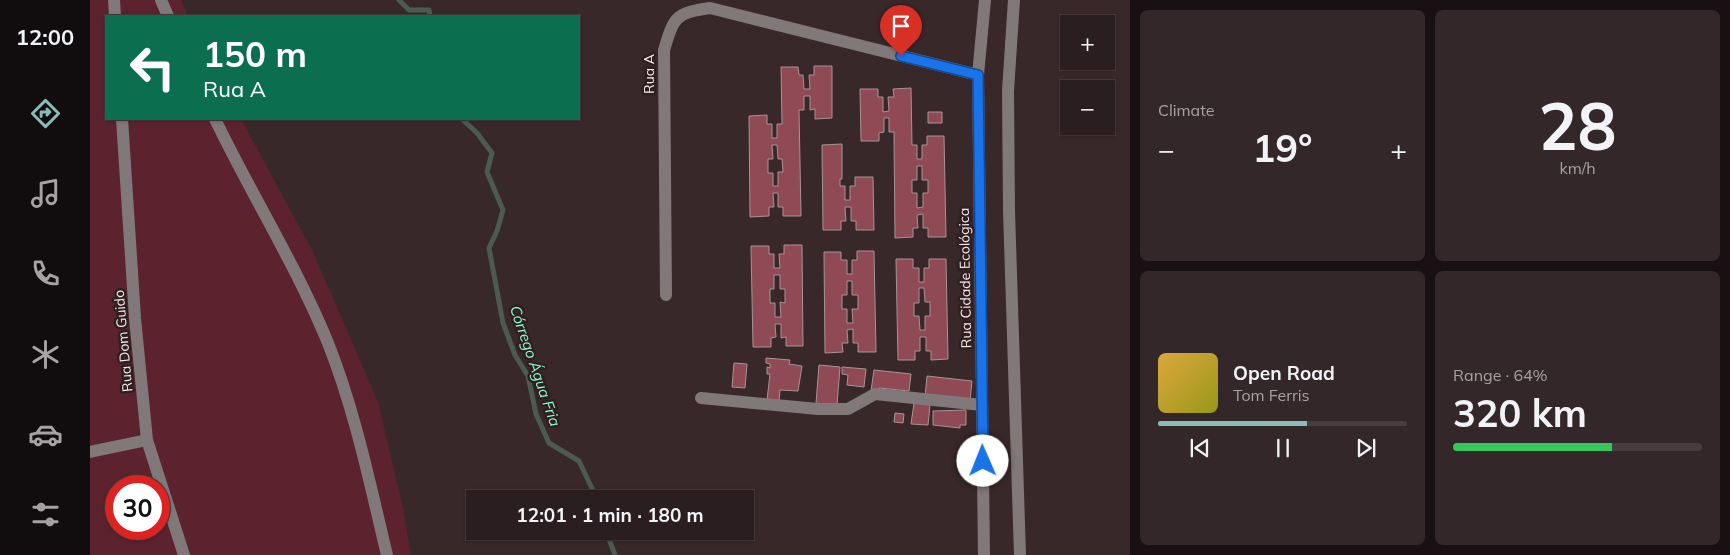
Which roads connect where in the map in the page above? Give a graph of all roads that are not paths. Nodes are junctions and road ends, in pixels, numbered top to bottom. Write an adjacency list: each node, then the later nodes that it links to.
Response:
1 (114, 0): 5 (street)
2 (161, 0): 6 (street)
3 (985, 0): 7 (street, Rua Cidade Ecológica)
4 (1014, 0): 18 (street)
5 (115, 15)
6 (168, 15)
7 (978, 75): 10 (street, Rua A); 12 (street, Rua Cidade Ecológica)
8 (122, 120): 13 (street, Rua Dom Guido)
9 (216, 120): 16 (street)
10 (666, 295)
11 (701, 398): 12 (street)
12 (982, 405): 17 (street, Rua Cidade Ecológica)
13 (147, 440): 14 (street); 15 (street, Rua Dom Guido)
14 (90, 452)
15 (184, 555)
16 (387, 555)
17 (984, 555)
18 (1020, 555)

